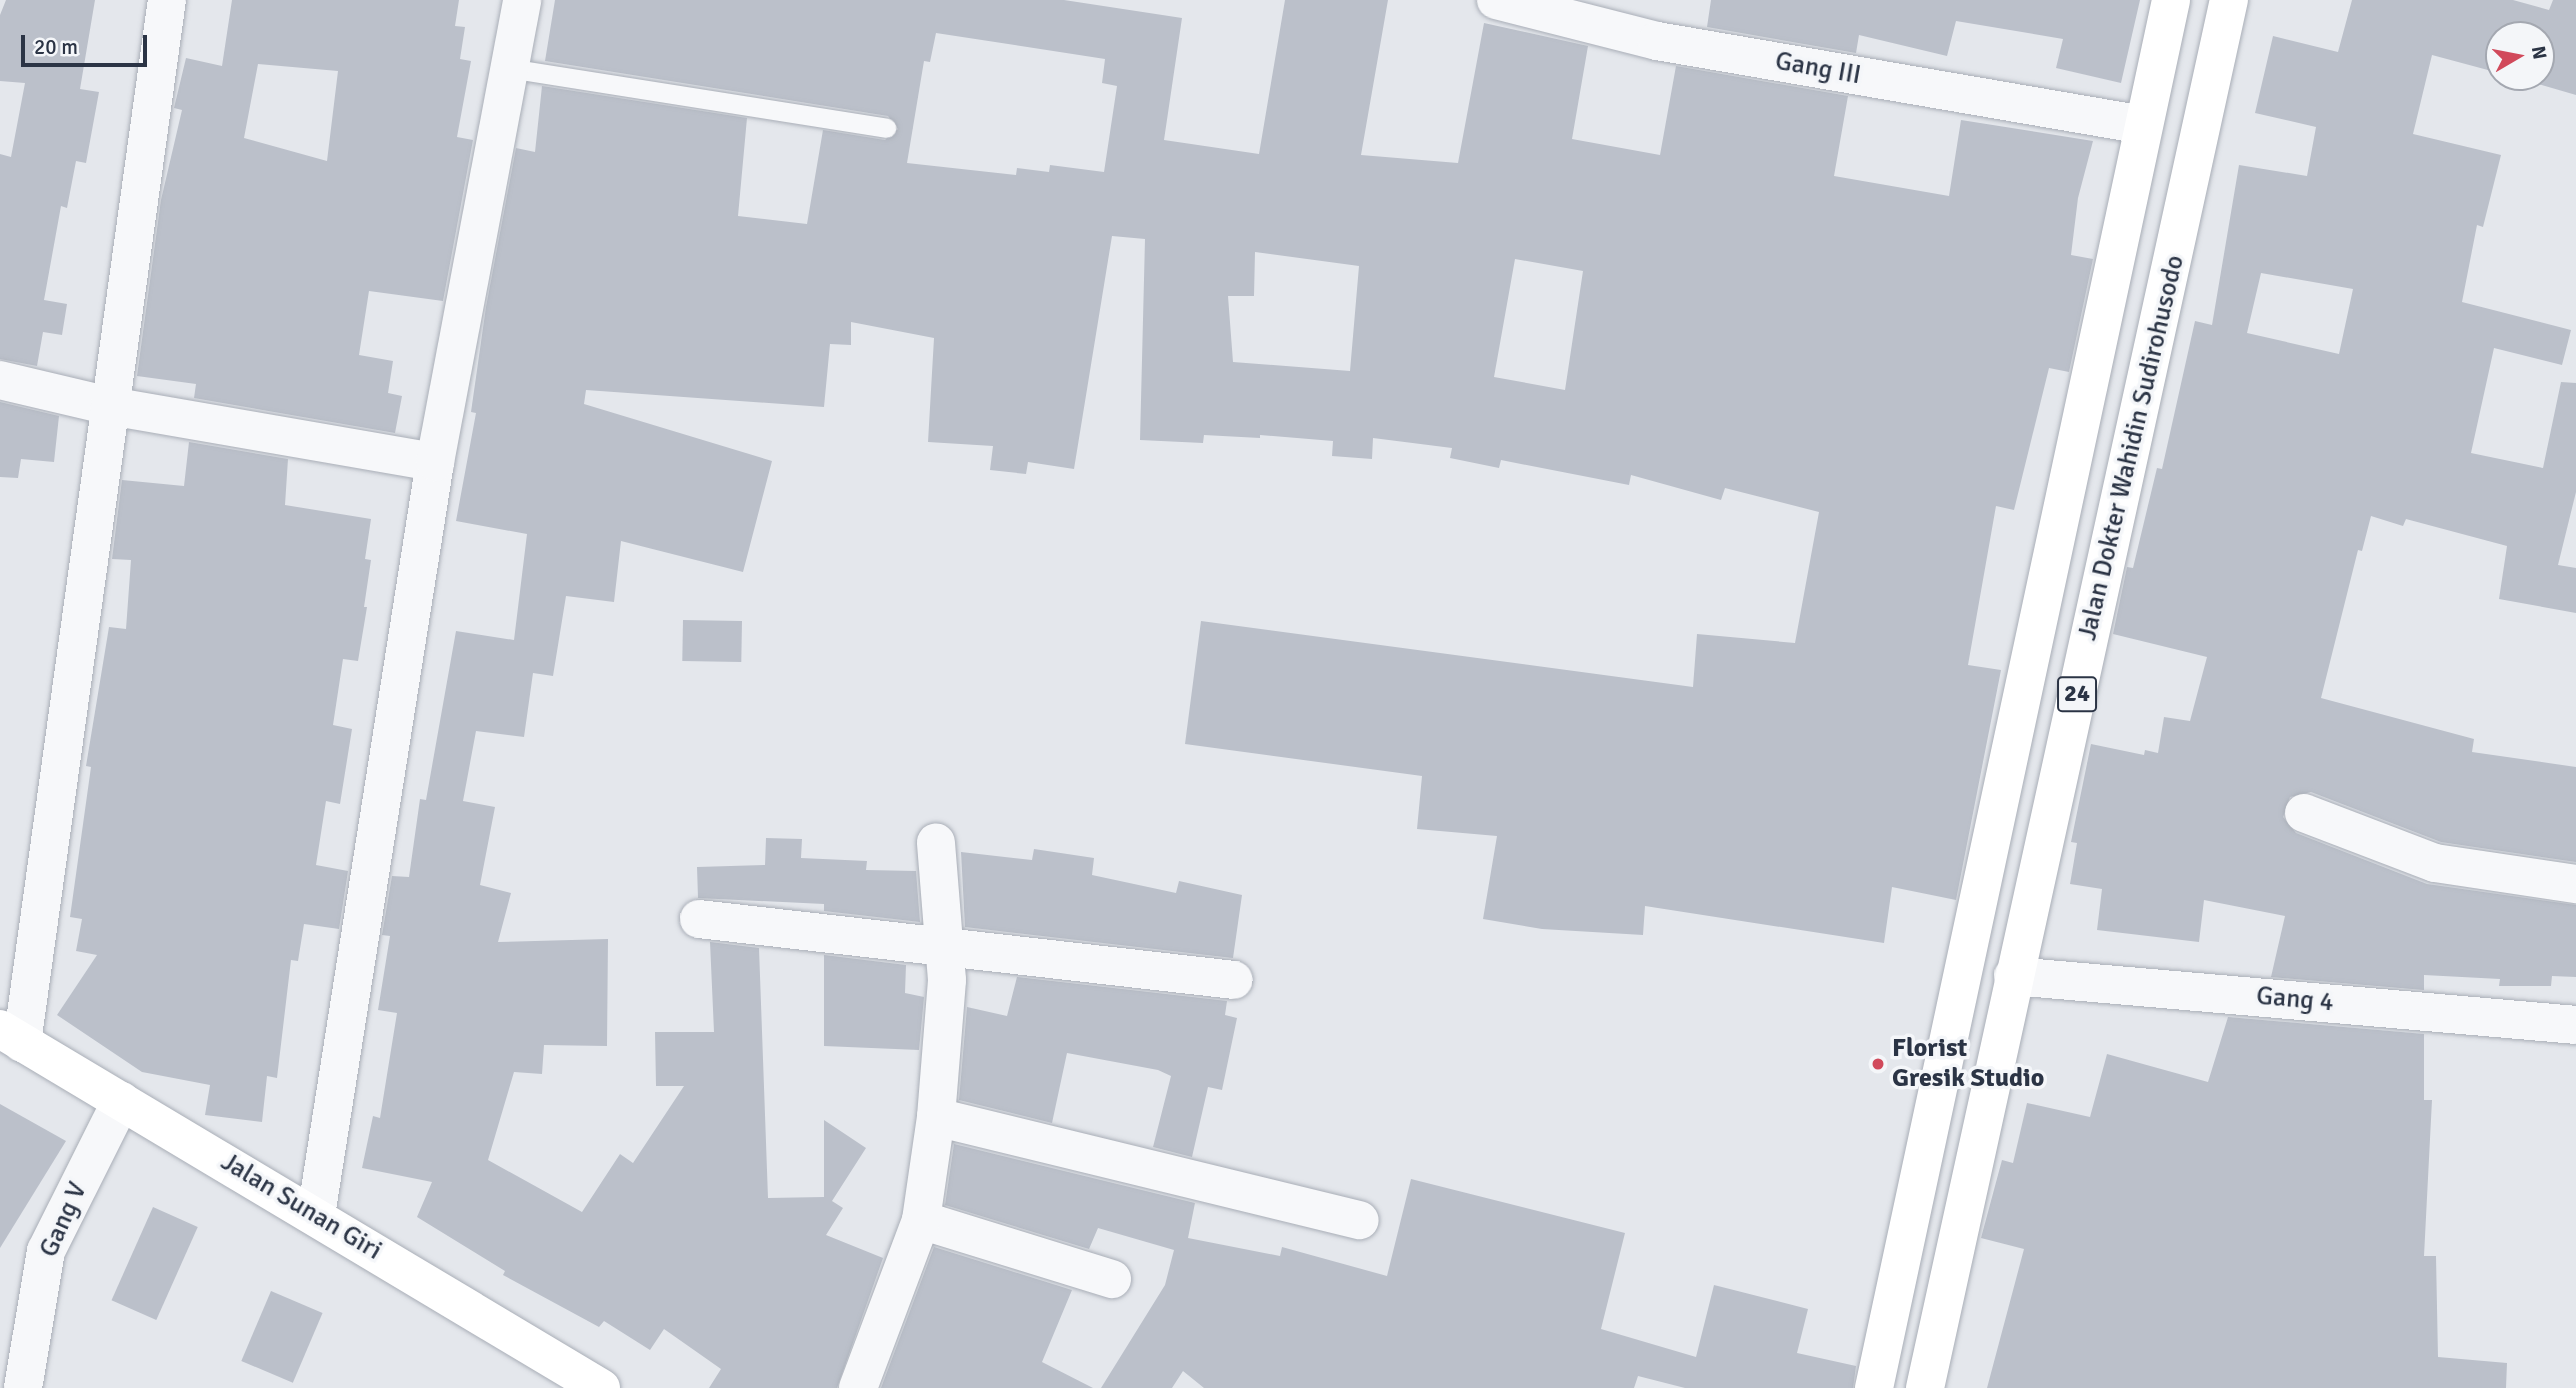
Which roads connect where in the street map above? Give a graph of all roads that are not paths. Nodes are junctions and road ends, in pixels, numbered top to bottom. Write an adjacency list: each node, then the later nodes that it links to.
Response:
1 (167, 0): 10 (street)
2 (522, 0): 6 (street)
3 (1496, 0): 7 (street, Gang III)
4 (2171, 0): 7 (main road, Jalan Dokter Wahidin Sudirohusodo / 24)
5 (2228, 0): 17 (main road, Jalan Dokter Wahidin Sudirohusodo / 24)
6 (509, 68): 8 (lane); 11 (street)
7 (2142, 125): 30 (main road, Jalan Dokter Wahidin Sudirohusodo / 24)
8 (886, 128)
9 (0, 380): 10 (street)
10 (110, 406): 11 (street); 20 (street)
11 (436, 462): 23 (street)
12 (2304, 813): 14 (street)
13 (936, 842): 16 (street)
14 (2576, 884)
15 (699, 919): 16 (street)
16 (944, 944): 18 (street); 22 (street)
17 (2013, 976): 19 (street, Gang 4); 31 (main road, Jalan Dokter Wahidin Sudirohusodo / 24)
18 (1234, 980)
19 (2576, 1025)
20 (11, 1036): 21 (main road, Jalan Sunan Giri)
21 (121, 1101): 23 (main road, Jalan Sunan Giri); 27 (street, Gang V)
22 (936, 1117): 24 (street); 25 (street)
23 (316, 1215): 28 (main road, Jalan Sunan Giri)
24 (921, 1220): 26 (street); 29 (street)
25 (1360, 1220)
26 (1112, 1279)
27 (23, 1388)
28 (601, 1388)
29 (858, 1388)
30 (1874, 1388)
31 (1925, 1388)

